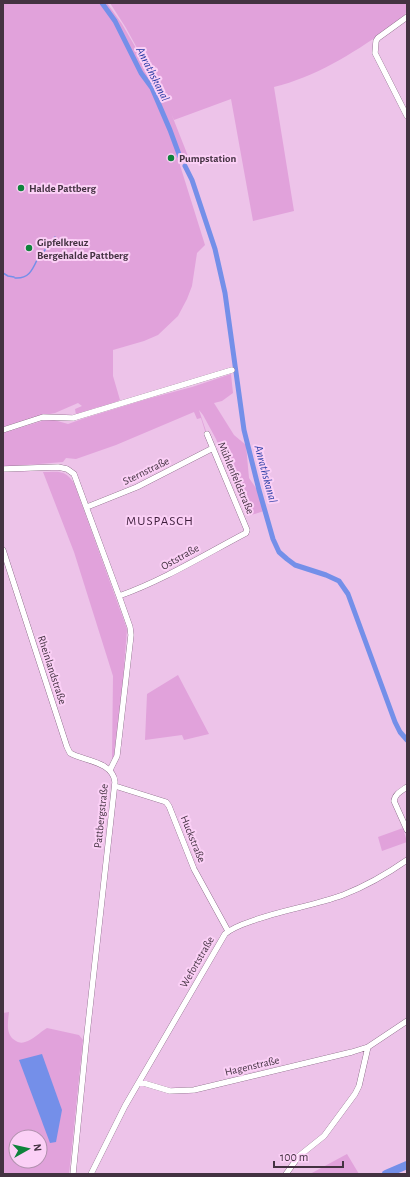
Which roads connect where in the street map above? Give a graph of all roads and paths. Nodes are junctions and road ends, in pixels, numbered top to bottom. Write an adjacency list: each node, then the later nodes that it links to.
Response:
1 (407, 17): 2 (street)
2 (407, 116)
3 (232, 370): 4 (street)
4 (3, 430)
5 (206, 434): 6 (street, Mühlenfeldstraße)
6 (213, 448): 8 (street, Sternstraße); 9 (street, Mühlenfeldstraße)
7 (3, 469): 8 (street, Pattbergstraße)
8 (87, 507): 11 (street, Pattbergstraße)
9 (247, 530): 11 (street, Oststraße)
10 (3, 550): 12 (street, Rheinlandstraße)
11 (119, 596): 12 (street, Pattbergstraße)
12 (110, 770): 13 (street, Pattbergstraße)
13 (115, 786): 17 (street, Huckstraße); 21 (street, Pattbergstraße)
14 (407, 787): 15 (street)
15 (407, 830)
16 (407, 860): 17 (street, Wefortstraße)
17 (228, 931): 20 (street, Wefortstraße)
18 (407, 1021): 19 (street, Hagenstraße)
19 (368, 1047): 20 (street, Hagenstraße); 23 (street)
20 (140, 1082): 22 (street, Wefortstraße)
21 (73, 1174)
22 (91, 1174)
23 (286, 1174)

